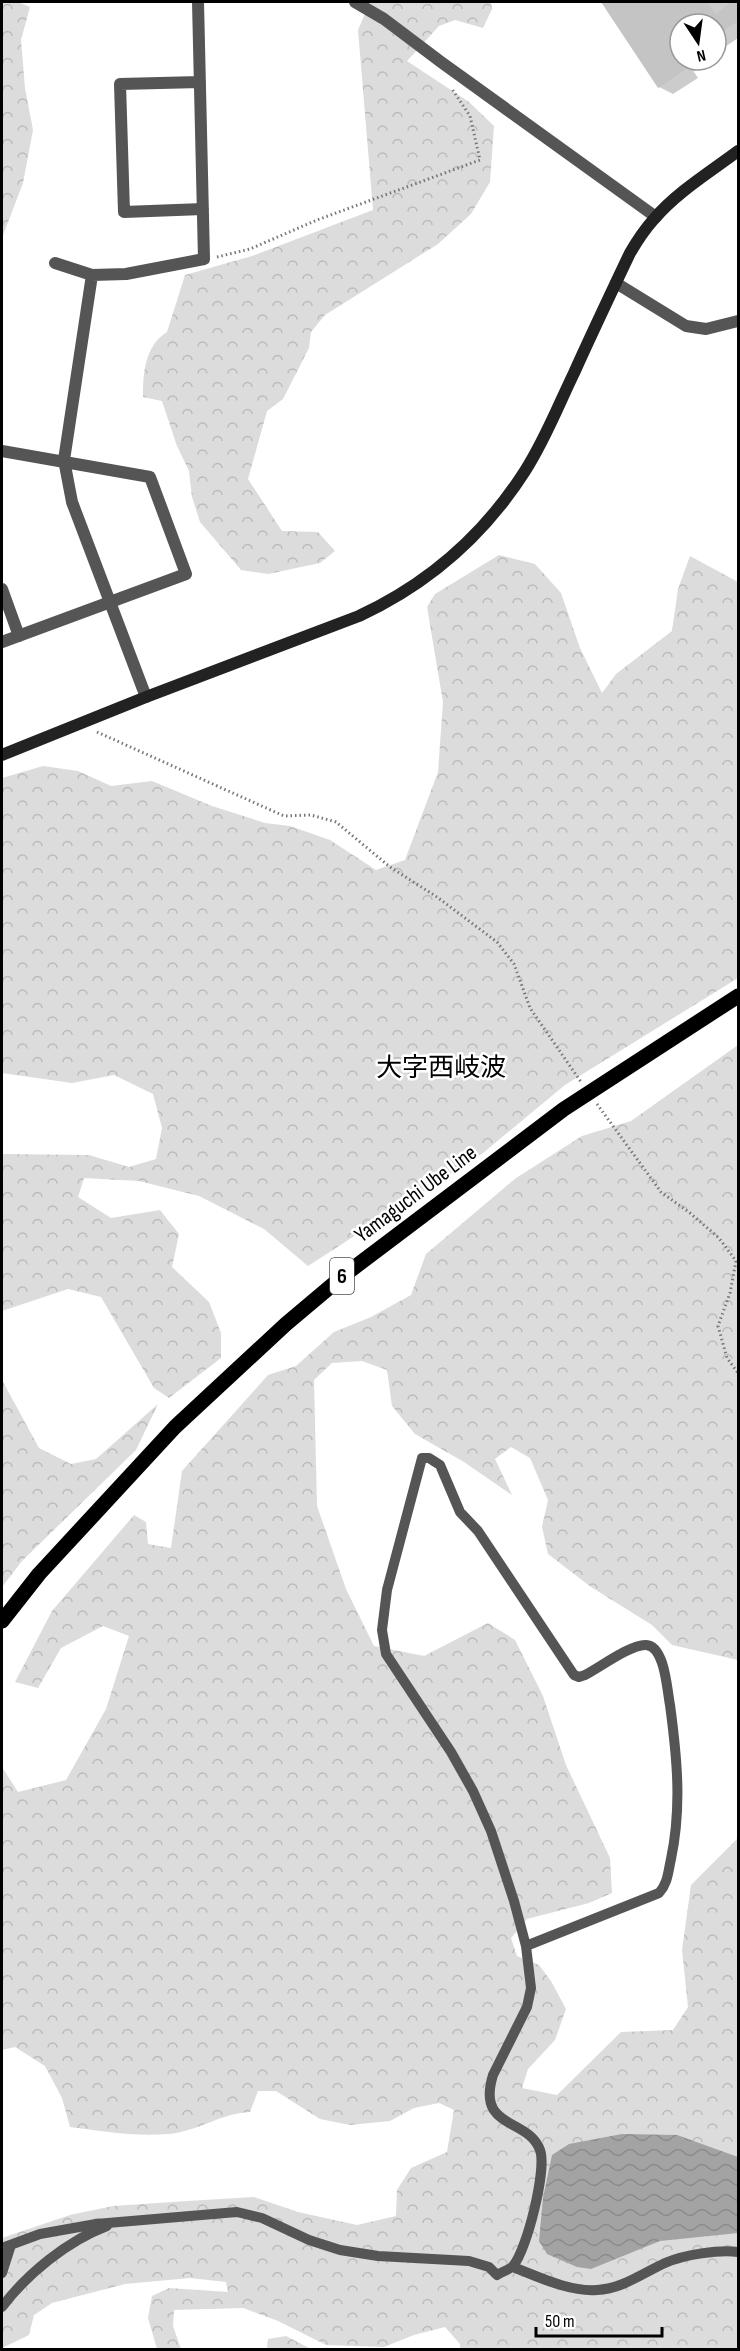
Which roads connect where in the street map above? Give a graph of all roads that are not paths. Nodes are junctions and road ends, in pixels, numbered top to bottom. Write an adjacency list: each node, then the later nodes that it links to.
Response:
1 (198, 2): 3 (street)
2 (355, 2): 6 (street)
3 (200, 82): 5 (street); 5 (street)
4 (738, 151): 6 (street)
5 (203, 209): 8 (street)
6 (656, 216): 9 (street)
7 (55, 263): 8 (street)
8 (92, 275): 12 (street)
9 (616, 283): 10 (street); 17 (street)
10 (738, 321)
11 (2, 451): 12 (street)
12 (64, 460): 14 (street); 14 (street)
13 (2, 589): 15 (street)
14 (110, 603): 15 (street); 17 (street)
15 (19, 636): 16 (street)
16 (2, 642)
17 (146, 697): 18 (street)
18 (2, 755)
19 (738, 996): 20 (main road, Yamaguchi Ube Line / 6)
20 (2, 1621)
21 (526, 1947): 21 (lane); 25 (lane)
22 (118, 2222): 23 (lane); 25 (lane); 27 (lane)
23 (6, 2246): 26 (lane)
24 (738, 2252): 25 (lane)
25 (513, 2267)
26 (2, 2274)
27 (2, 2307)

